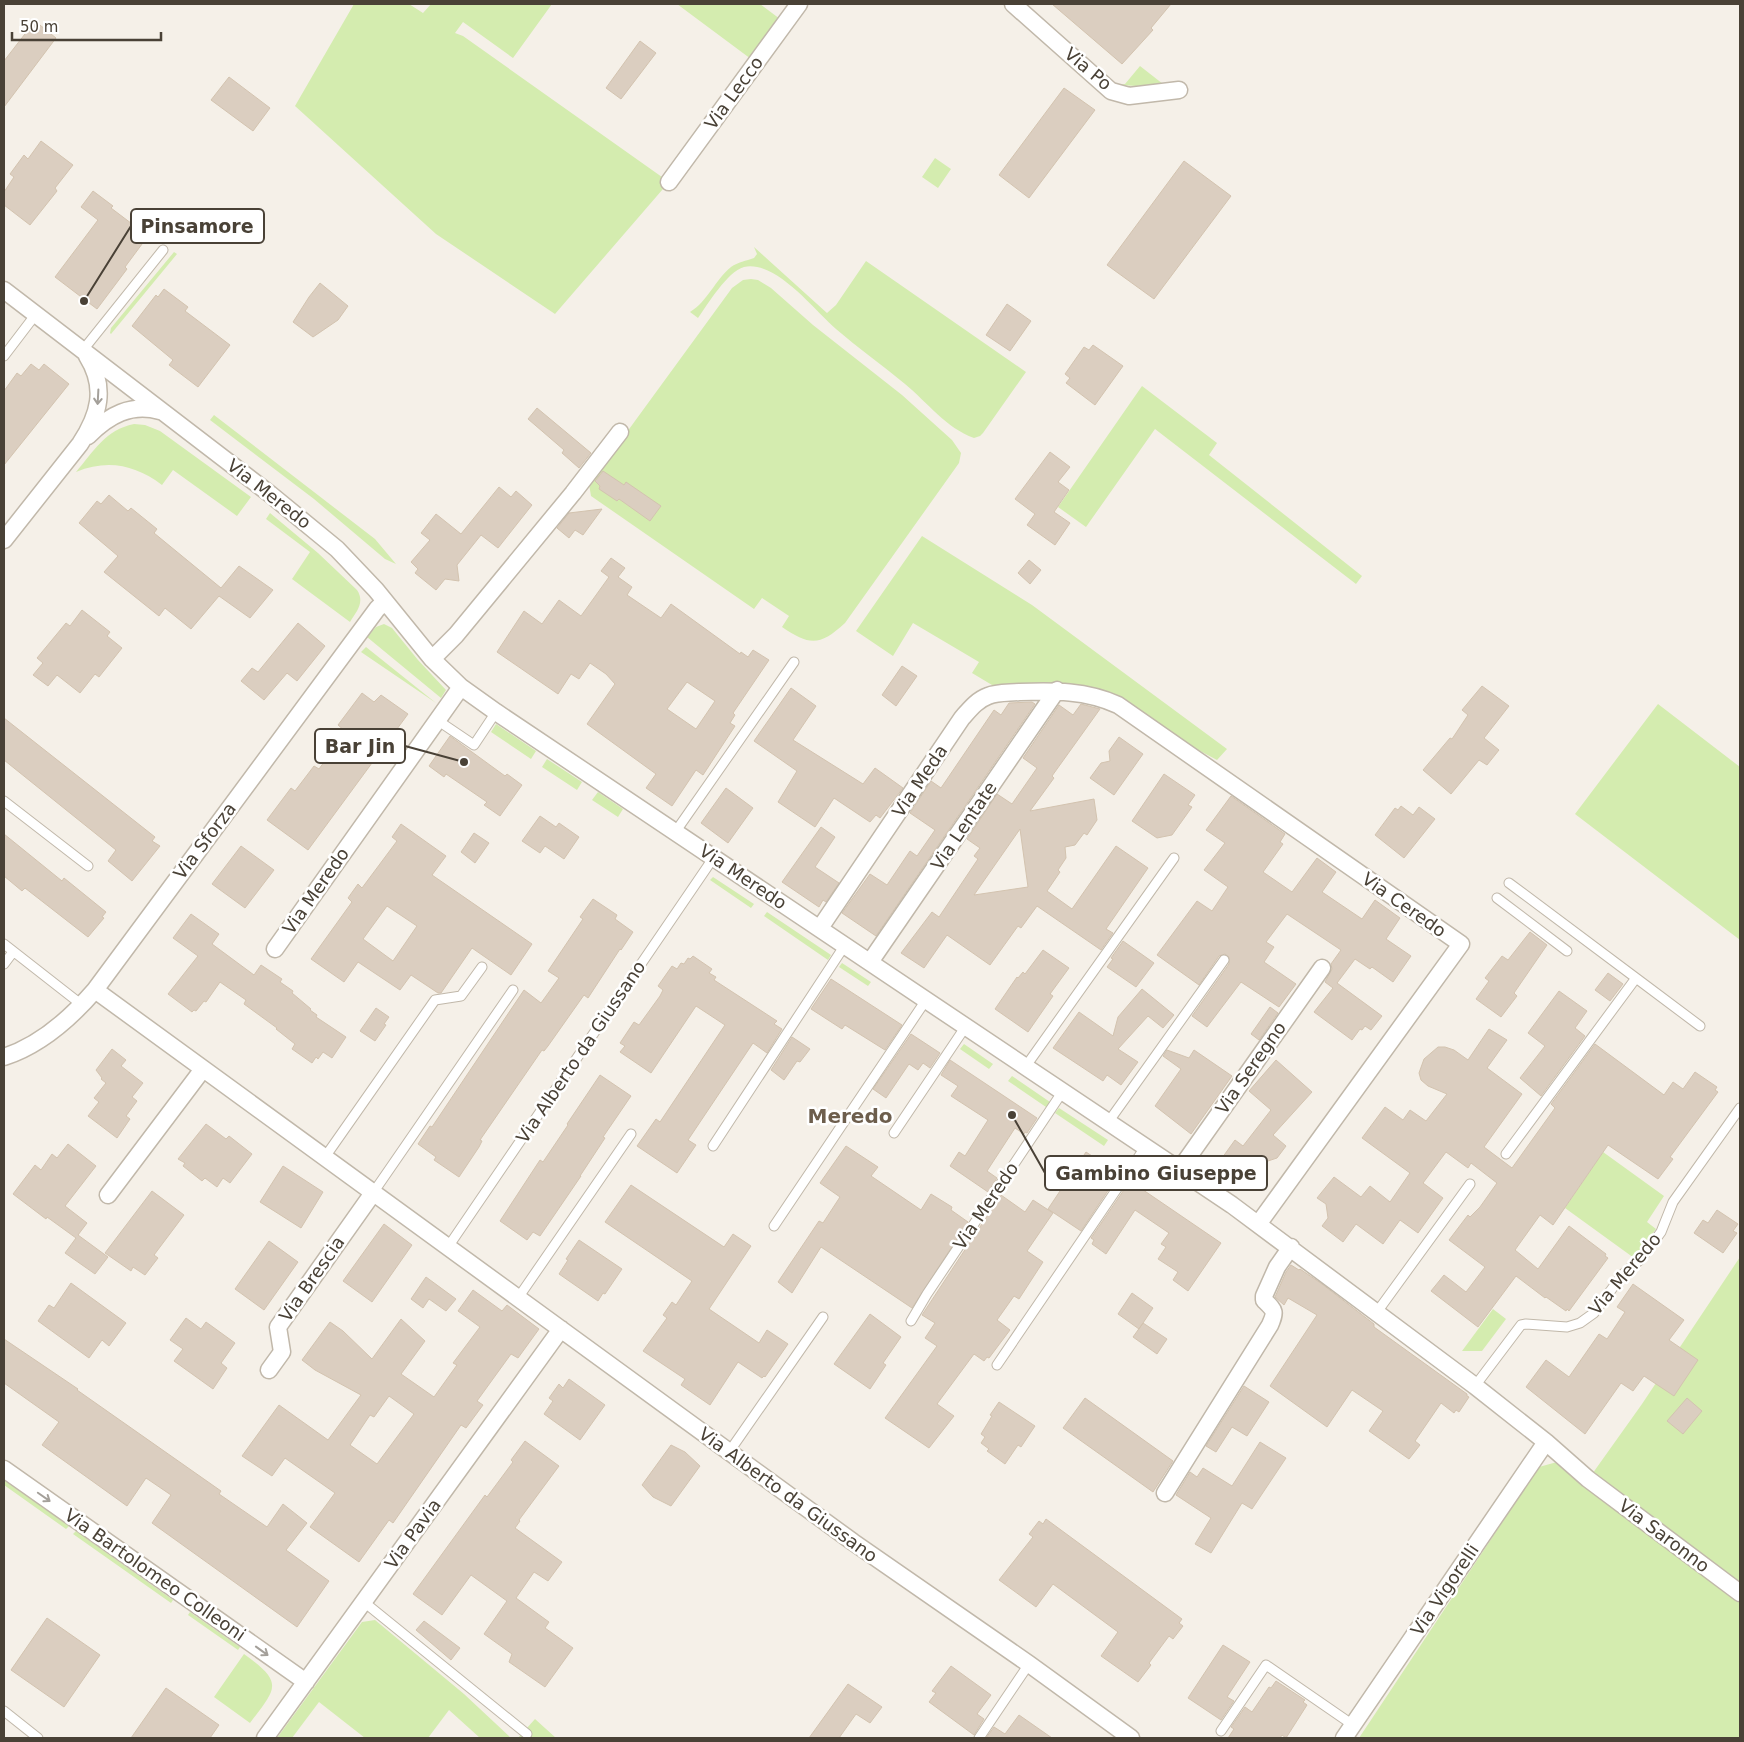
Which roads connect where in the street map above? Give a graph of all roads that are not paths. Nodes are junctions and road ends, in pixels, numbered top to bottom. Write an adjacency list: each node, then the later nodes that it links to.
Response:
1 (799, 4): 4 (street, Via Lecco)
2 (1014, 4): 3 (street, Via Po)
3 (1179, 90)
4 (669, 182)
5 (163, 250): 8 (lane)
6 (4, 290): 7 (street, Via Meredo)
7 (36, 314): 8 (street, Via Meredo); 9 (lane)
8 (84, 351): 10 (street, Via Meredo); 12 (street, one-way to 12)
9 (4, 356)
10 (164, 412): 12 (street); 14 (street, Via Meredo)
11 (620, 432): 15 (street)
12 (80, 444): 13 (street)
13 (4, 540)
14 (385, 602): 15 (street, Via Meredo); 40 (street, Via Sforza)
15 (432, 659): 17 (street, Via Meredo)
16 (794, 662): 22 (lane)
17 (461, 687): 19 (street, Via Meredo); 20 (street, Via Meredo)
18 (1057, 690): 28 (street, Via Meda); 35 (street, Via Lentate); 62 (street, Via Ceredo)
19 (496, 712): 20 (lane); 22 (street, Via Meredo)
20 (437, 720): 31 (street, Via Meredo)
21 (4, 801): 25 (lane)
22 (676, 831): 23 (street, Via Meredo)
23 (714, 857): 28 (street, Via Meredo); 64 (lane, Via Alberto da Giussano)
24 (1174, 858): 47 (lane)
25 (88, 866)
26 (1509, 883): 39 (lane)
27 (1497, 898): 33 (lane)
28 (820, 928): 30 (street, Via Meredo)
29 (4, 944): 32 (lane)
30 (845, 946): 35 (street, Via Meredo); 54 (lane)
31 (275, 949)
32 (13, 952): 36 (lane); 43 (lane)
33 (1567, 952)
34 (1224, 960): 51 (lane)
35 (870, 962): 42 (street, Via Meredo)
36 (4, 964)
37 (482, 967): 57 (lane)
38 (1322, 968): 58 (street, Via Seregno)
39 (1636, 978): 45 (lane); 56 (lane)
40 (95, 990): 43 (street, Via Sforza); 48 (street, Via Alberto da Giussano)
41 (513, 990): 60 (lane)
42 (926, 1000): 44 (street, Via Meredo); 63 (lane)
43 (82, 1005): 46 (street, Via Sforza)
44 (966, 1026): 47 (street, Via Meredo); 52 (lane)
45 (1700, 1026)
46 (4, 1057)
47 (1026, 1066): 49 (street, Via Meredo)
48 (203, 1069): 57 (street, Via Alberto da Giussano); 61 (street)
49 (1063, 1091): 51 (street, Via Meredo); 69 (lane, Via Meredo)
50 (1740, 1108): 73 (lane, Via Meredo)
51 (1109, 1121): 55 (street, Via Meredo)
52 (894, 1133)
53 (631, 1134): 66 (lane)
54 (713, 1146)
55 (1146, 1146): 58 (street, Via Meredo); 71 (lane)
56 (1506, 1154)
57 (325, 1157): 60 (street, Via Alberto da Giussano)
58 (1180, 1169): 62 (street, Via Meredo)
59 (1470, 1184): 67 (lane)
60 (373, 1193): 64 (street, Via Alberto da Giussano); 72 (street, Via Brescia)
61 (108, 1195)
62 (1259, 1223): 65 (street, Via Meredo)
63 (774, 1226)
64 (448, 1247): 66 (street, Via Alberto da Giussano)
65 (1291, 1247): 67 (street, Via Meredo); 78 (street)
66 (518, 1298): 70 (street, Via Alberto da Giussano)
67 (1376, 1312): 73 (street, Via Meredo)
68 (823, 1317): 75 (lane)
69 (911, 1321)
70 (561, 1330): 75 (street, Via Alberto da Giussano); 80 (street, Via Pavia)
71 (997, 1365)
72 (269, 1370)
73 (1475, 1386): 74 (street, Via Meredo)
74 (1546, 1442): 77 (street, Via Meredo); 85 (street, Via Vigorelli)
75 (729, 1452): 81 (street, Via Alberto da Giussano)
76 (4, 1469): 82 (street, Via Bartolomeo Colleoni, one-way to 82)
77 (1588, 1479): 79 (street, Via Saronno)
78 (1165, 1493)
79 (1740, 1593)
80 (364, 1602): 82 (street, Via Pavia); 86 (lane)
81 (1029, 1664): 89 (lane); 90 (street, Via Alberto da Giussano)
82 (306, 1682): 88 (street, Via Pavia)
83 (4, 1711): 87 (lane)
84 (1220, 1731): 85 (lane)
85 (1349, 1732)
86 (528, 1734)
87 (38, 1738)
88 (264, 1738)
89 (979, 1738)
90 (1131, 1738)

